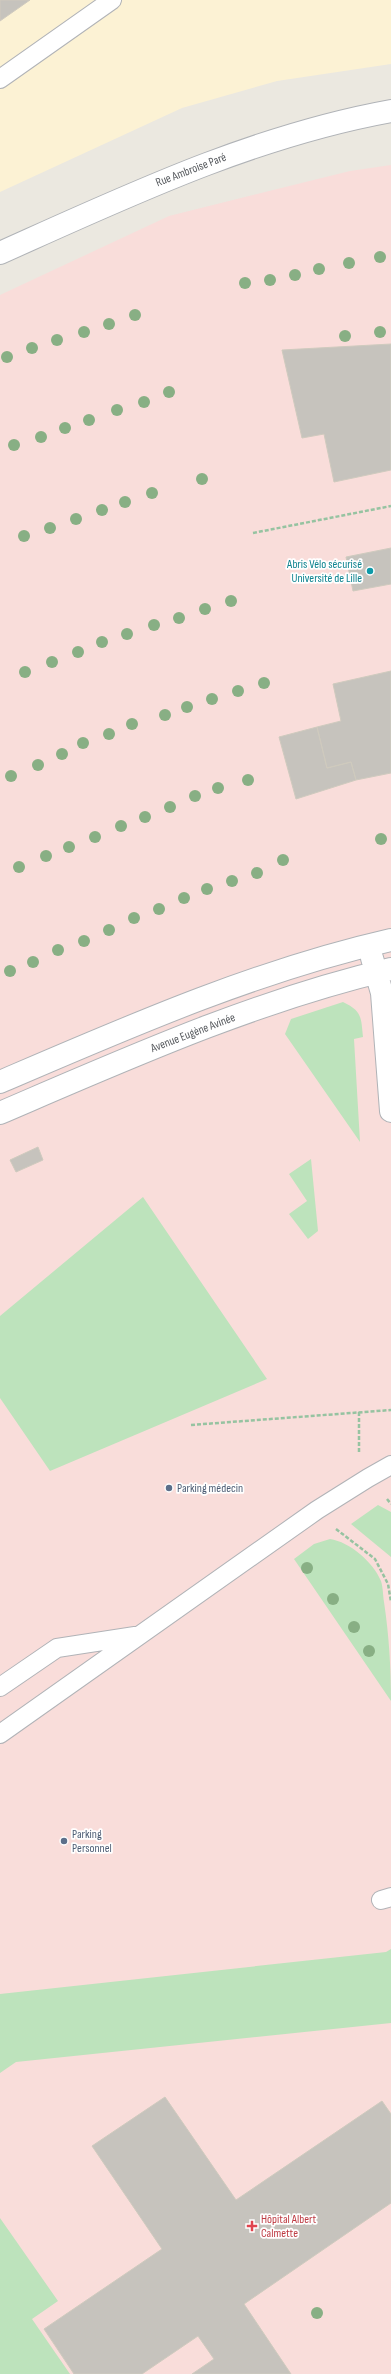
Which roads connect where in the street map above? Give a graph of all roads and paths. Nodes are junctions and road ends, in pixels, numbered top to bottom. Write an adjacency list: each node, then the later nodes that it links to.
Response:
1 (112, 0): 2 (lane)
2 (0, 79)
3 (391, 111): 4 (street, Rue Ambroise Paré)
4 (0, 253)
5 (391, 506): 6 (path)
6 (254, 533)
7 (391, 940): 8 (street)
8 (367, 945): 9 (street); 10 (street)
9 (384, 970): 11 (street); 12 (street, Avenue Eugène Avinée)
10 (0, 1082)
11 (391, 1111)
12 (0, 1113)
13 (391, 1410): 14 (path)
14 (191, 1425)
15 (391, 1466): 16 (lane)
16 (317, 1510): 18 (path); 20 (lane)
17 (391, 1580): 18 (path)
18 (388, 1584): 19 (path)
19 (391, 1602)
20 (140, 1635): 21 (lane); 22 (lane)
21 (0, 1687)
22 (0, 1734)

